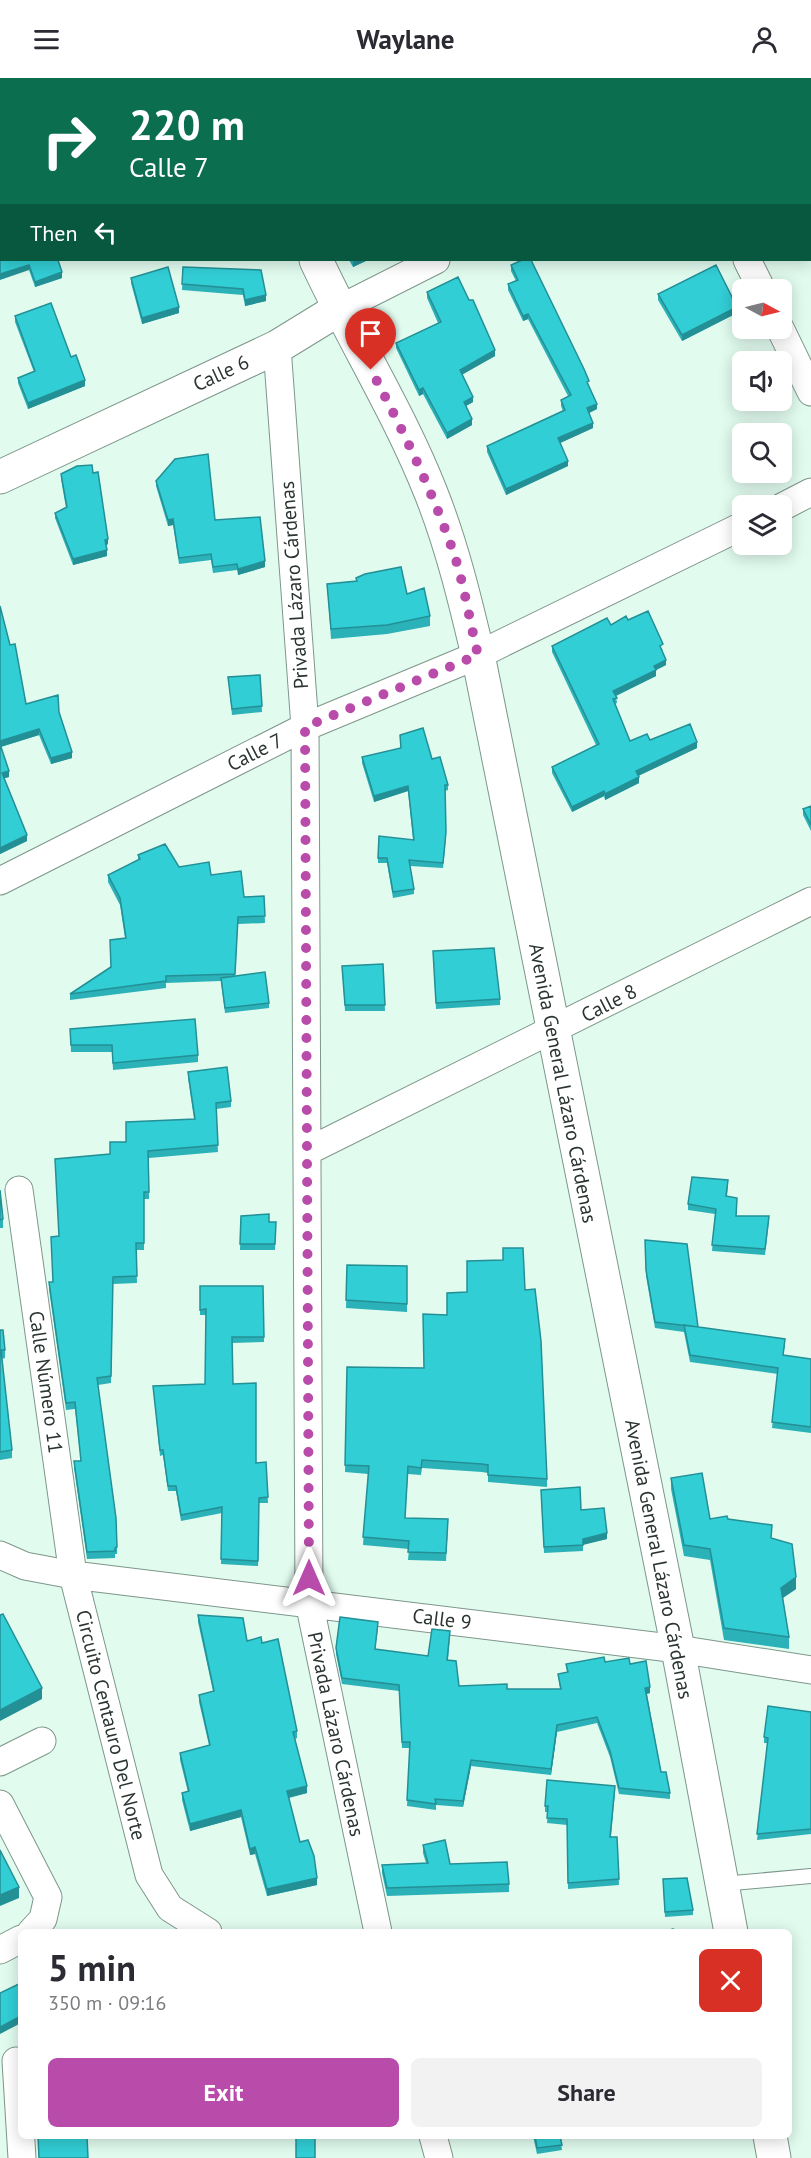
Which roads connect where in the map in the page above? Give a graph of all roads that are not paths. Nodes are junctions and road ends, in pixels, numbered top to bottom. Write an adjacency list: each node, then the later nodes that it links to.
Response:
1 (316, 261): 5 (main road, Avenida General Lázaro Cárdenas)
2 (434, 261): 5 (street, Calle 6)
3 (748, 261): 4 (street)
4 (756, 279)
5 (339, 309): 7 (main road, Calle 6); 13 (main road, Avenida General Lázaro Cárdenas)
6 (785, 339): 8 (street)
7 (277, 347): 9 (main road, Calle 6); 14 (street, Privada Lázaro Cárdenas)
8 (811, 392)
9 (0, 477)
10 (811, 492): 11 (street)
11 (792, 502)
12 (732, 531): 13 (street, Calle 7)
13 (478, 655): 14 (street, Calle 7); 17 (main road, Avenida General Lázaro Cárdenas)
14 (305, 727): 15 (street, Calle 7); 18 (street, Privada Lázaro Cárdenas)
15 (0, 881)
16 (811, 901): 17 (street, Calle 8)
17 (553, 1032): 18 (street, Calle 8); 23 (main road, Avenida General Lázaro Cárdenas)
18 (308, 1151): 22 (street, Privada Lázaro Cárdenas)
19 (19, 1190): 21 (street, Calle Número 11)
20 (0, 1555): 21 (street, Calle 9)
21 (73, 1575): 22 (street, Calle 9); 31 (street, Circuito Centauro Del Norte)
22 (309, 1602): 23 (street, Calle 9); 32 (street, Privada Lázaro Cárdenas)
23 (678, 1649): 24 (street, Calle 9); 29 (main road, Avenida General Lázaro Cárdenas)
24 (811, 1670)
25 (42, 1741): 26 (street)
26 (0, 1762)
27 (0, 1804): 30 (street)
28 (811, 1876): 29 (lane)
29 (722, 1884): 33 (main road, Avenida General Lázaro Cárdenas)
30 (34, 1929)
31 (203, 1929)
32 (377, 1929)
33 (730, 1929)
34 (18, 1941): 35 (street)
35 (0, 1950)
36 (16, 2061): 37 (street)
37 (18, 2093)
38 (21, 2139): 41 (street)
39 (434, 2139): 42 (street)
40 (771, 2139): 43 (main road)
41 (22, 2158)
42 (439, 2158)
43 (774, 2158)

